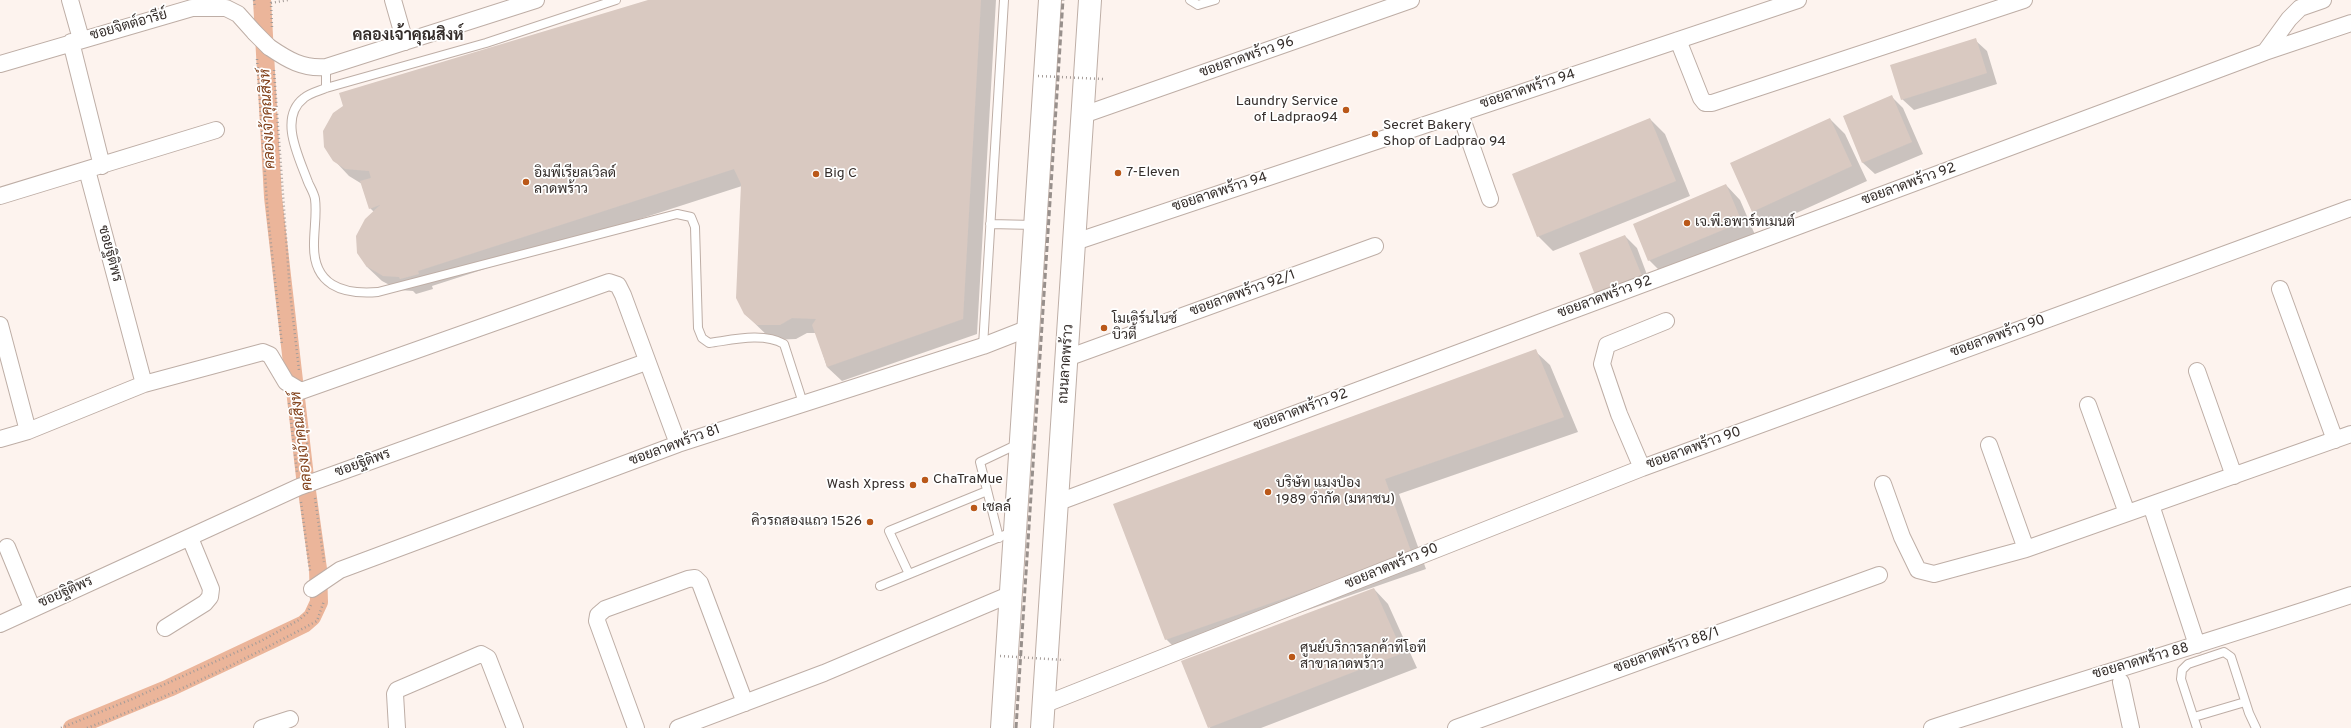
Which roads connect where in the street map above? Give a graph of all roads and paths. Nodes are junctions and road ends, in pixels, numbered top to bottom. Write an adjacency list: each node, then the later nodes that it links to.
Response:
1 (70, 0): 20 (street)
2 (254, 0): 17 (path)
3 (288, 0): 22 (path)
4 (393, 0): 21 (street)
5 (536, 0): 21 (street, ซอยจิตต์อารีย์)
6 (616, 0): 28 (lane)
7 (1004, 0): 40 (lane)
8 (1050, 0): 41 (main road)
9 (1090, 0): 30 (main road, ถนนลาดพร้าว)
10 (1190, 0): 11 (lane)
11 (1215, 0)
12 (1411, 0): 30 (street, ซอยลาดพร้าว 96)
13 (1798, 0): 19 (street, ซอยลาดพร้าว 94)
14 (2024, 0): 19 (street)
15 (2323, 0): 23 (street)
16 (191, 4): 20 (street, ซอยจิตต์อารีย์); 22 (street, ซอยจิตต์อารีย์, bridge)
17 (255, 16)
18 (2351, 23): 23 (street, ซอยลาดพร้าว 92)
19 (1678, 40): 29 (street, ซอยลาดพร้าว 94)
20 (76, 41): 24 (street, ซอยจิตต์อารีย์); 34 (street)
21 (405, 42): 25 (street, ซอยจิตต์อารีย์)
22 (267, 51): 25 (street, ซอยจิตต์อารีย์); 31 (path); 32 (path)
23 (2265, 52): 68 (street, ซอยลาดพร้าว 92)
24 (0, 64)
25 (326, 67): 28 (lane)
26 (1038, 76): 27 (path, bridge)
27 (1103, 79)
28 (326, 88): 54 (lane)
29 (1460, 113): 37 (street); 42 (street, ซอยลาดพร้าว 94)
30 (1083, 115): 42 (main road, ถนนลาดพร้าว)
31 (261, 127): 32 (path); 39 (path)
32 (277, 127): 53 (path)
33 (216, 130): 34 (street)
34 (102, 166): 35 (street)
35 (87, 170): 36 (street); 52 (street, ซอยฐิติพร)
36 (0, 196)
37 (1490, 199)
38 (2351, 208): 63 (street, ซอยลาดพร้าว 90)
39 (268, 217)
40 (990, 224): 41 (lane); 48 (lane)
41 (1035, 225): 47 (main road)
42 (1075, 242): 49 (main road, ถนนลาดพร้าว)
43 (1375, 246): 49 (street, ซอยลาดพร้าว 92/1)
44 (2280, 289): 59 (street)
45 (1666, 321): 63 (street)
46 (0, 325): 56 (street)
47 (1029, 328): 48 (street, ซอยลาดพร้าว 81); 60 (main road)
48 (983, 346): 54 (street, ซอยลาดพร้าว 81)
49 (1067, 358): 68 (main road, ถนนลาดพร้าว)
50 (646, 362): 53 (street); 61 (street); 66 (street, ซอยฐิติพร)
51 (2197, 371): 64 (street)
52 (144, 384): 53 (street); 56 (street)
53 (301, 390): 66 (path)
54 (804, 403): 61 (street, ซอยลาดพร้าว 81)
55 (2088, 405): 70 (street)
56 (28, 431): 58 (street)
57 (2351, 434): 59 (street)
58 (0, 439)
59 (2335, 440): 64 (street)
60 (1021, 442): 67 (lane); 71 (main road)
61 (678, 444): 77 (street, ซอยลาดพร้าว 81)
62 (1989, 445): 74 (street)
63 (1642, 468): 91 (street, ซอยลาดพร้าว 90)
64 (2234, 476): 69 (street)
65 (1883, 484): 74 (street)
66 (306, 485): 72 (street, ซอยฐิติพร); 77 (path)
67 (987, 491): 71 (lane); 75 (lane)
68 (1056, 502): 91 (main road, ถนนลาดพร้าว)
69 (2151, 505): 70 (street); 85 (street)
70 (2127, 513): 74 (street)
71 (1007, 534): 75 (lane); 80 (main road)
72 (190, 538): 82 (street, ซอยฐิติพร); 84 (street)
73 (7, 547): 82 (street)
74 (2026, 549)
75 (909, 574): 78 (lane)
76 (1879, 575): 102 (street, ซอยลาดพร้าว 88/1)
77 (326, 579): 79 (street); 95 (path)
78 (880, 586)
79 (312, 589)
80 (1011, 594): 90 (street); 94 (main road)
81 (2351, 595): 85 (street, ซอยลาดพร้าว 88)
82 (32, 608): 83 (street, ซอยฐิติพร)
83 (0, 624)
84 (165, 628)
85 (2197, 645): 103 (street, ซอยลาดพร้าว 88)
86 (1000, 656): 87 (path, bridge)
87 (1064, 660)
88 (2121, 682): 104 (street)
89 (2245, 702): 92 (lane); 92 (lane); 106 (lane)
90 (745, 703): 99 (street); 100 (street)
91 (1043, 705): 101 (main road, ถนนลาดพร้าว)
92 (2194, 717): 105 (lane)
93 (290, 719): 96 (street)
94 (998, 726)
95 (87, 728)
96 (262, 728)
97 (397, 728): 98 (street)
98 (515, 728)
99 (636, 728)
100 (678, 728)
101 (1042, 728)
102 (1456, 728)
103 (1932, 728)
104 (2131, 728)
105 (2196, 728)
106 (2256, 728)

